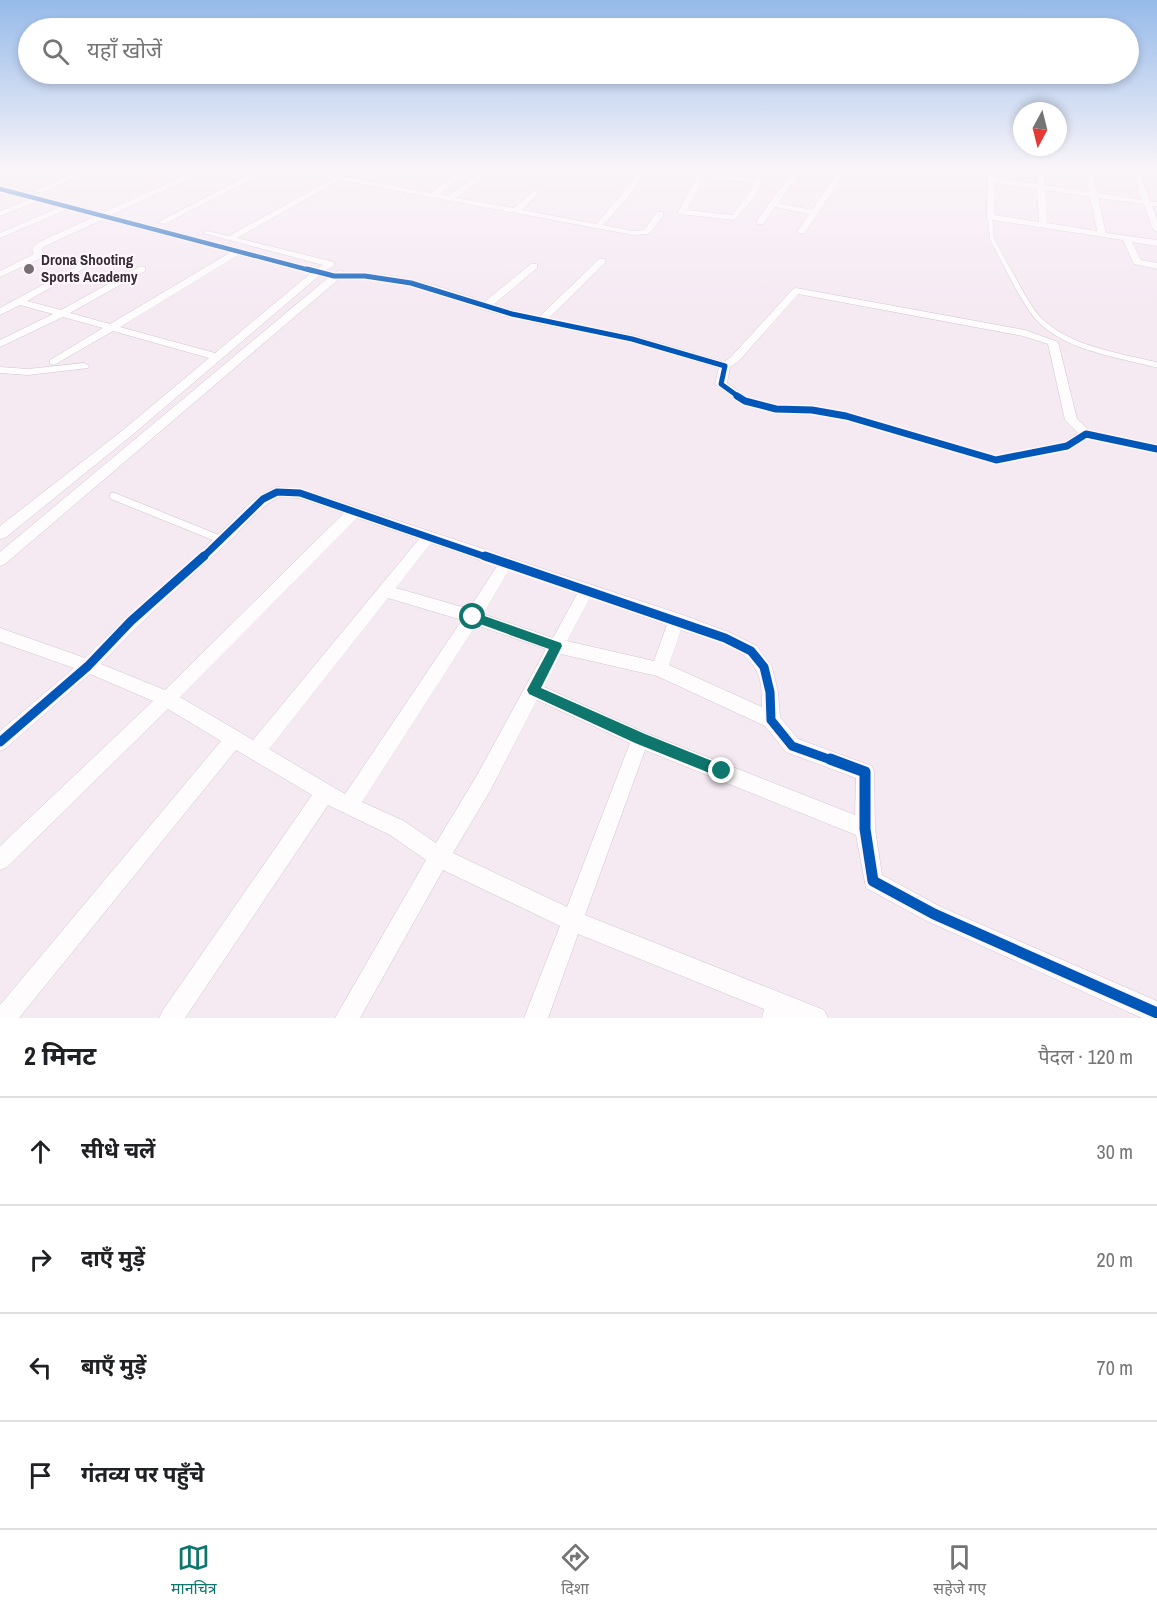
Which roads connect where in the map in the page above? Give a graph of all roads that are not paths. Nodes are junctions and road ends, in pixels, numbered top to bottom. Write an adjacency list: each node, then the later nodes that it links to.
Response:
1 (990, 217): 46 (lane)
2 (42, 218): 22 (street)
3 (97, 218): 35 (street)
4 (111, 218): 26 (street)
5 (144, 218): 16 (street)
6 (171, 218): 16 (street)
7 (268, 218): 23 (street)
8 (548, 218): 19 (street)
9 (606, 218): 19 (street)
10 (657, 218): 19 (street)
11 (763, 218): 17 (street)
12 (812, 218): 20 (street)
13 (993, 218): 18 (street)
14 (1043, 218): 18 (street)
15 (1098, 218): 21 (street)
16 (162, 222): 23 (street)
17 (760, 222)
18 (1043, 225): 21 (street)
19 (598, 226)
20 (801, 232)
21 (1102, 235): 24 (street)
22 (0, 236)
23 (229, 239): 28 (street)
24 (1127, 239): 25 (street); 31 (street)
25 (1157, 243)
26 (237, 252): 33 (street); 42 (street)
27 (602, 261): 41 (street)
28 (330, 264): 33 (street); 34 (street)
29 (86, 265): 37 (street)
30 (534, 266): 38 (street)
31 (1157, 266)
32 (142, 269): 40 (street)
33 (319, 271): 36 (street); 44 (street)
34 (352, 271): 36 (street); 38 (street)
35 (0, 274)
36 (334, 276): 57 (street)
37 (20, 302): 39 (street); 40 (street)
38 (484, 307): 41 (street)
39 (0, 312)
40 (63, 313): 42 (street); 43 (street)
41 (540, 321): 48 (street)
42 (113, 327): 44 (street); 45 (street)
43 (0, 344)
44 (218, 357): 54 (street)
45 (54, 362)
46 (1157, 365)
47 (84, 366): 49 (street)
48 (725, 366): 50 (street); 50 (street)
49 (0, 370)
50 (1086, 434): 51 (street)
51 (1157, 449)
52 (113, 496): 56 (lane)
53 (355, 511): 55 (street); 56 (street); 68 (street)
54 (0, 534)
55 (429, 536): 58 (street); 59 (street)
56 (222, 540): 65 (street)
57 (0, 560)
58 (506, 562): 60 (street); 61 (street)
59 (385, 591): 61 (street); 73 (street)
60 (586, 591): 62 (street); 64 (street)
61 (473, 617): 64 (street); 75 (street)
62 (678, 620): 66 (street); 69 (street)
63 (0, 635): 65 (street)
64 (556, 646): 66 (street); 67 (street)
65 (88, 666): 68 (street); 72 (street)
66 (659, 669): 69 (street)
67 (533, 690): 71 (street); 77 (street)
68 (167, 699): 70 (street); 78 (street)
69 (771, 720): 76 (street)
70 (234, 739): 73 (street); 82 (street)
71 (640, 739): 76 (street); 79 (street)
72 (0, 742)
73 (255, 752): 74 (street)
74 (325, 792): 75 (street); 83 (street)
75 (348, 806): 77 (street)
76 (865, 829): 81 (street)
77 (439, 857): 79 (street); 84 (street)
78 (0, 860)
79 (573, 921): 80 (street); 85 (street)
80 (776, 1010): 86 (street)
81 (1157, 1013)
82 (4, 1018)
83 (171, 1018)
84 (347, 1018)
85 (536, 1018)
86 (816, 1018)

